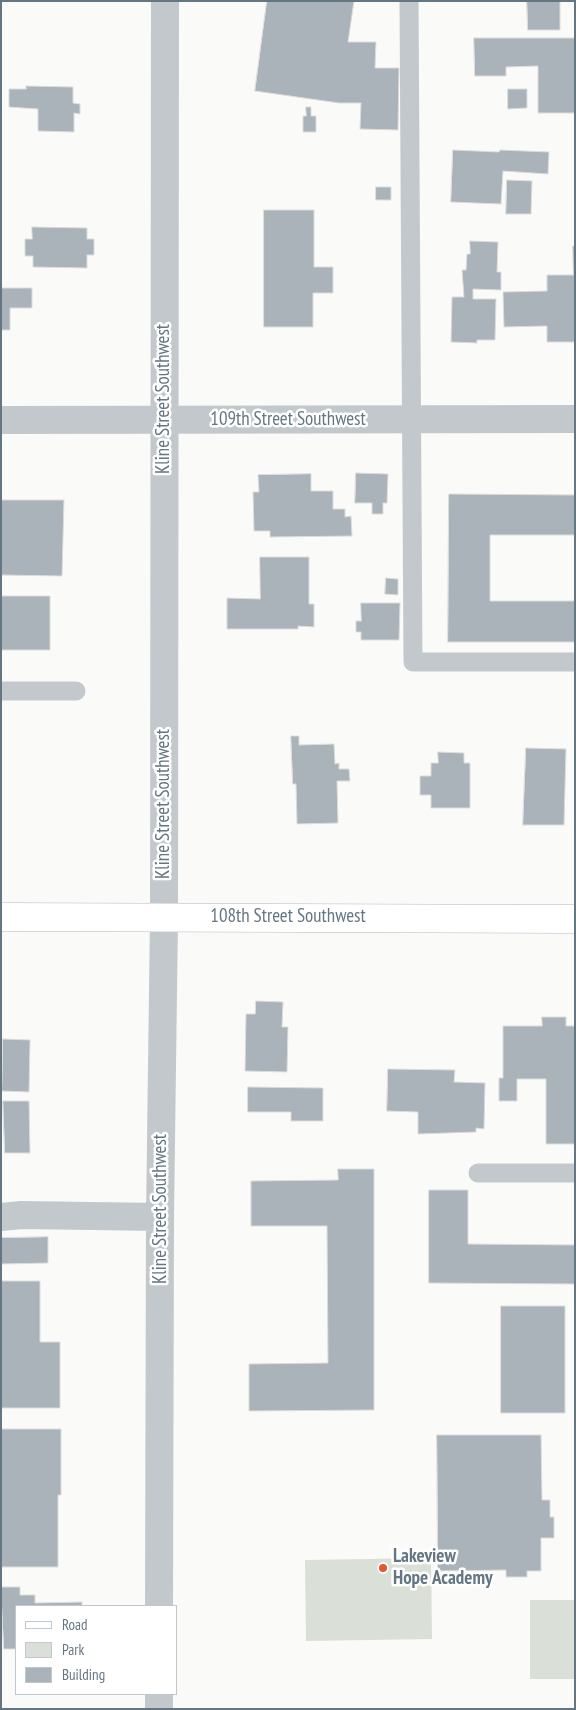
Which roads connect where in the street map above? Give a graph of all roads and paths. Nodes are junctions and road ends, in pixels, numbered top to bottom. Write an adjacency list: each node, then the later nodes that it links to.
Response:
1 (165, 1): 4 (street, Kline Street Southwest)
2 (409, 1): 5 (lane)
3 (1, 420): 4 (street, 109th Street Southwest)
4 (163, 420): 5 (street, 109th Street Southwest); 10 (street, Kline Street Southwest)
5 (411, 420): 6 (street, 109th Street Southwest); 7 (lane)
6 (575, 420)
7 (575, 662)
8 (1, 691): 9 (lane)
9 (76, 692)
10 (164, 916): 11 (street, 108th Street Southwest); 12 (street, 108th Street Southwest); 16 (street, Kline Street Southwest)
11 (1, 917)
12 (575, 919)
13 (478, 1173): 14 (lane)
14 (575, 1173)
15 (1, 1216): 16 (street)
16 (160, 1217): 17 (street, Kline Street Southwest)
17 (159, 1605)
18 (159, 1695): 19 (street)
19 (159, 1709)

